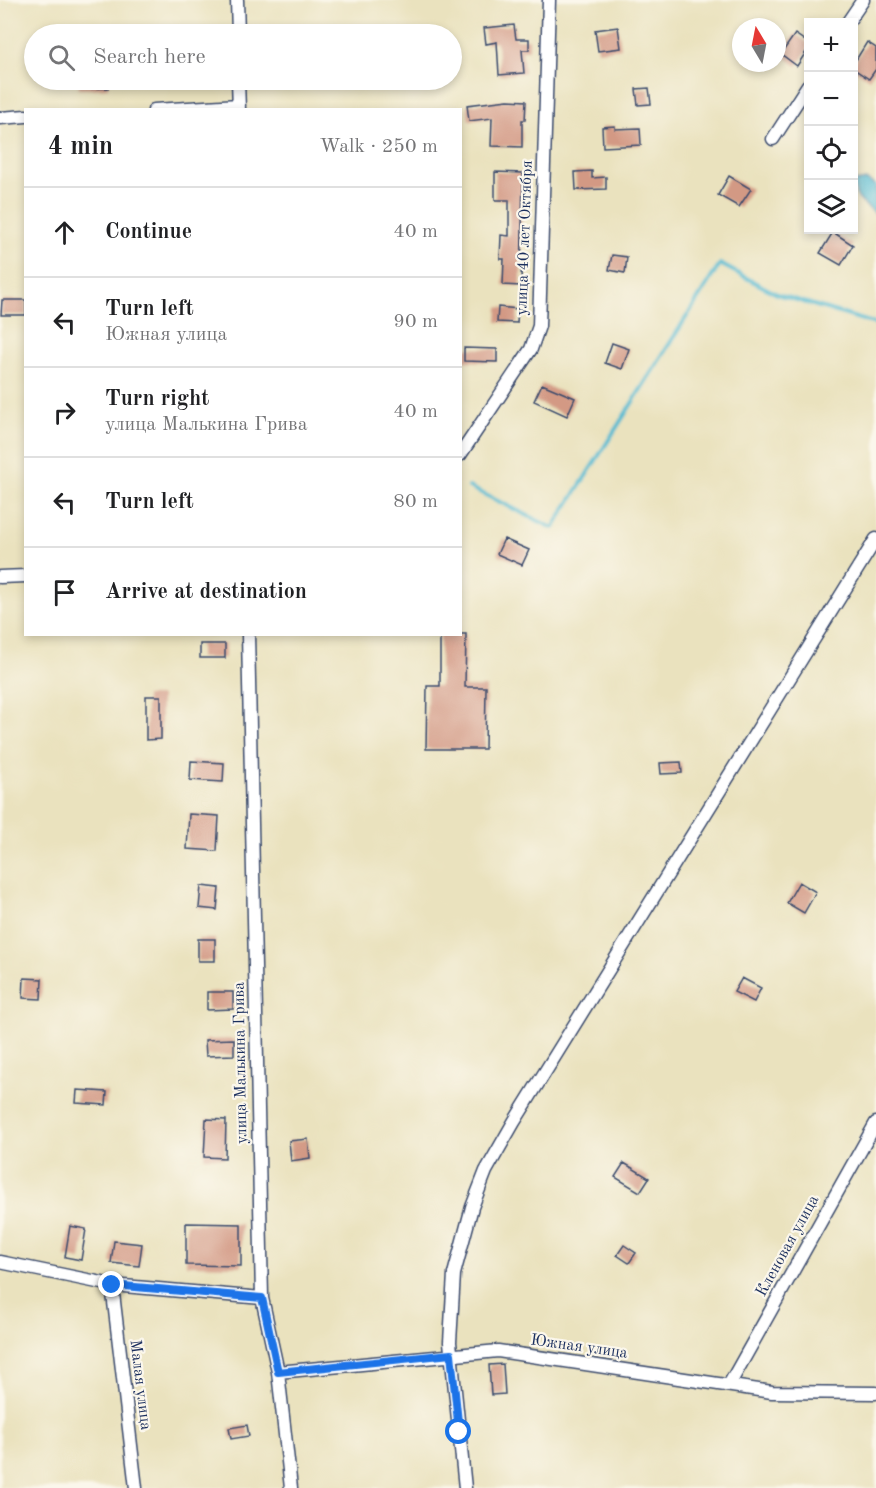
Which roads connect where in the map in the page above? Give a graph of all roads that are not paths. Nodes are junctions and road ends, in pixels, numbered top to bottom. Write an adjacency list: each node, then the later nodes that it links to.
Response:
1 (237, 0): 5 (street)
2 (549, 0): 13 (street, улица 40 лет Октября)
3 (863, 0): 4 (street)
4 (851, 18)
5 (238, 24)
6 (238, 90): 8 (street)
7 (804, 91): 12 (street)
8 (239, 107): 9 (street)
9 (211, 108)
10 (24, 116): 11 (street)
11 (0, 118)
12 (773, 139)
13 (462, 452)
14 (876, 539): 22 (street)
15 (24, 576): 16 (street)
16 (0, 577)
17 (248, 636): 21 (street, улица Малькина Грива)
18 (876, 1123): 24 (street, Кленовая улица)
19 (0, 1262): 20 (street)
20 (112, 1285): 21 (street); 26 (street, Малая улица)
21 (262, 1298): 23 (street, улица Малькина Грива)
22 (451, 1354): 23 (street, Южная улица); 24 (street, Южная улица); 28 (street)
23 (278, 1372): 27 (street, улица Малькина Грива)
24 (729, 1385): 25 (street, Южная улица)
25 (876, 1393)
26 (136, 1488)
27 (291, 1488)
28 (465, 1488)

